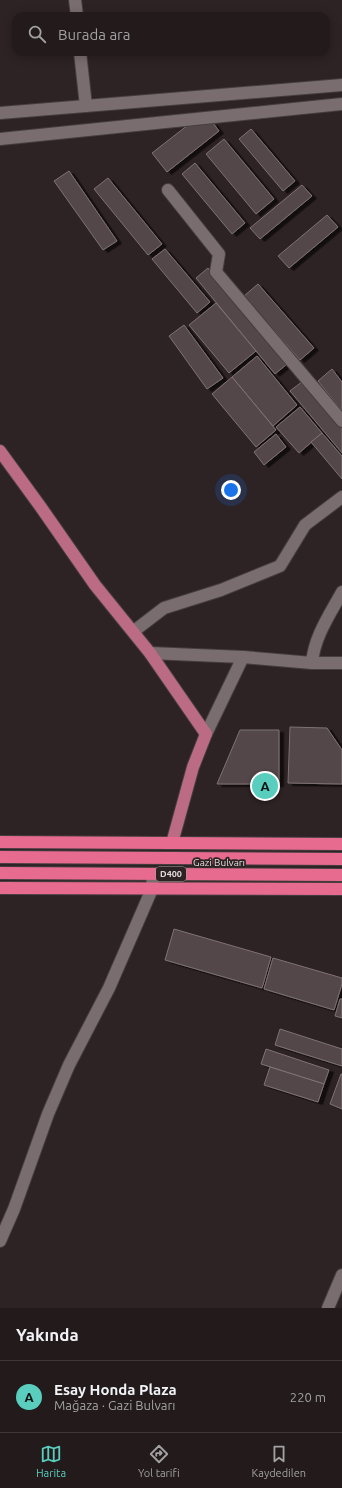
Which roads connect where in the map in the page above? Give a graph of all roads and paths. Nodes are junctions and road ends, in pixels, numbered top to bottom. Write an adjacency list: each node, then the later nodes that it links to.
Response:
1 (75, 0): 2 (street)
2 (76, 12)
3 (80, 56): 6 (street)
4 (342, 85): 6 (street)
5 (342, 104): 8 (street)
6 (86, 106): 7 (street)
7 (0, 113)
8 (0, 139)
9 (168, 190): 10 (street)
10 (342, 421)
11 (0, 451): 14 (main road)
12 (342, 497): 14 (street)
13 (342, 592): 17 (street)
14 (134, 631): 15 (main road)
15 (150, 653): 16 (street); 19 (main road)
16 (243, 657): 17 (street); 19 (street)
17 (312, 663): 18 (street)
18 (342, 663)
19 (206, 734): 21 (main road)
20 (0, 842): 21 (highway)
21 (172, 844): 22 (highway)
22 (342, 844)
23 (0, 857): 24 (highway, Gazi Bulvarı / D400)
24 (342, 859)
25 (0, 873): 26 (highway, Gazi Bulvarı / D400)
26 (153, 874): 27 (highway, Gazi Bulvarı / D400); 29 (street)
27 (342, 875)
28 (0, 888): 29 (highway)
29 (152, 889): 30 (highway); 31 (street)
30 (342, 889)
31 (0, 1241)
32 (342, 1275): 33 (street)
33 (328, 1308)

